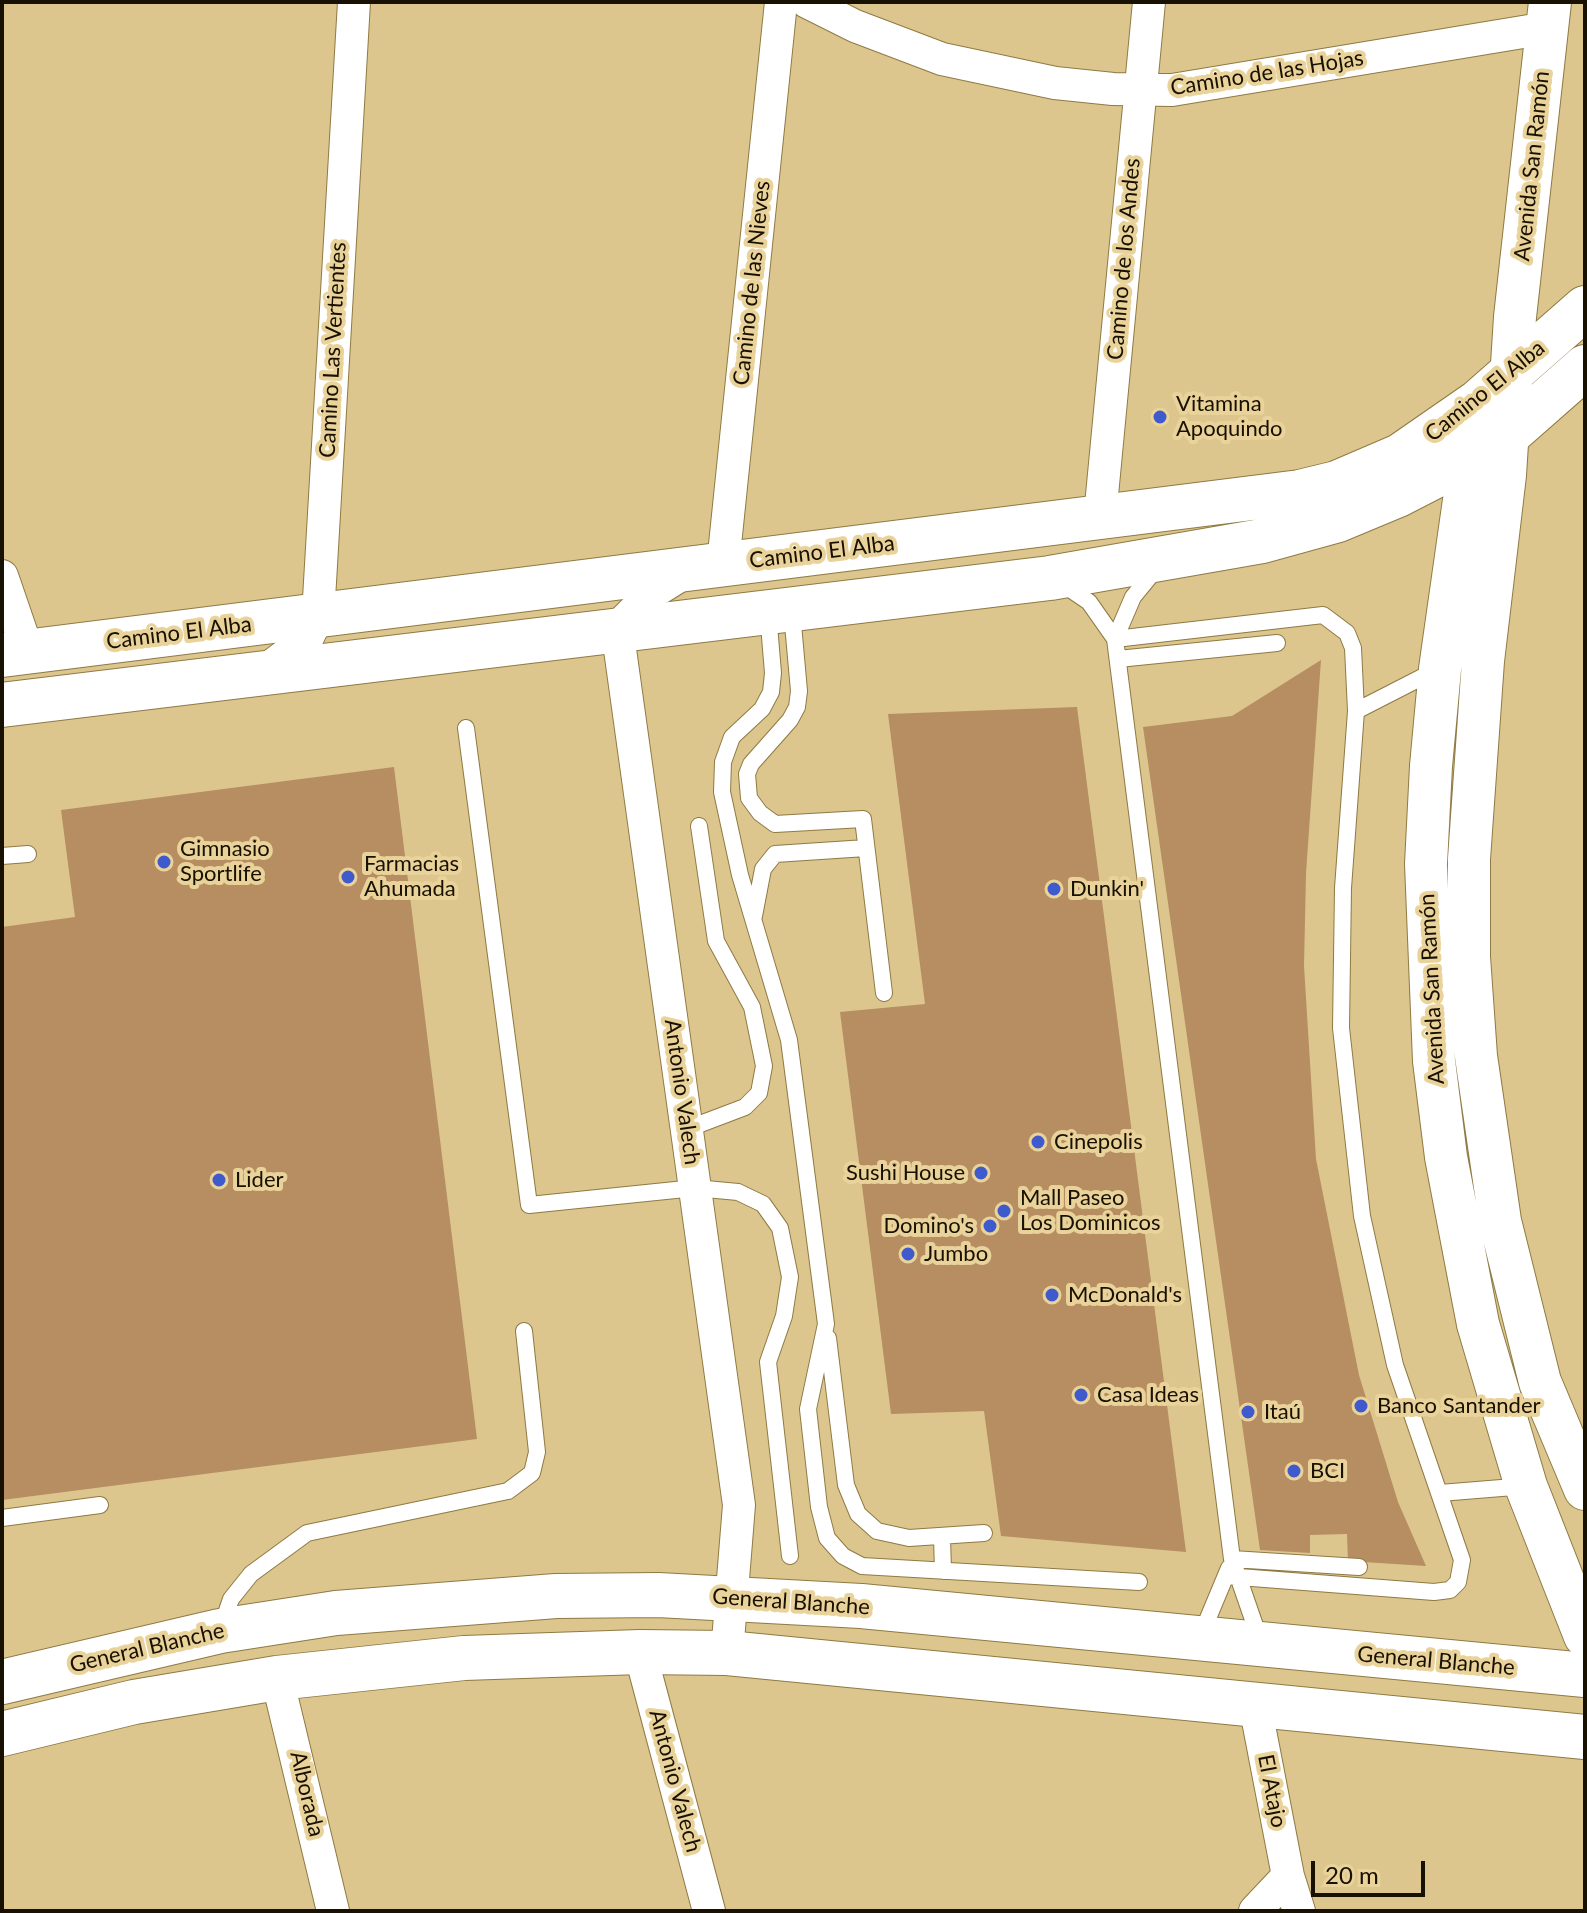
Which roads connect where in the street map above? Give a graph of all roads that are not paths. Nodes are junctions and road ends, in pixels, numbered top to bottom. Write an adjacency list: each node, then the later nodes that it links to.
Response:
1 (354, 2): 18 (street, Camino Las Vertientes)
2 (781, 2): 14 (street, Camino de las Nieves)
3 (807, 2): 6 (street, Camino de las Hojas)
4 (1149, 2): 6 (street, Camino de los Andes)
5 (1548, 15): 6 (street, Camino de las Hojas); 8 (street, Avenida San Ramón)
6 (1140, 90): 12 (street, Camino de los Andes)
7 (1585, 308): 8 (main road, Camino El Alba)
8 (1508, 363): 10 (street, Avenida San Ramón); 11 (street, Avenida San Ramón); 12 (main road, Camino El Alba)
9 (1575, 385): 10 (main road, Camino El Alba)
10 (1510, 433): 11 (main road, Camino El Alba); 44 (street, Avenida San Ramón)
11 (1470, 458): 13 (main road, Camino El Alba); 24 (street, Avenida San Ramón)
12 (1100, 516): 14 (main road, Camino El Alba)
13 (1166, 559): 16 (main road, Camino El Alba); 20 (lane)
14 (708, 566): 18 (main road, Camino El Alba); 19 (street)
15 (2, 576): 22 (street)
16 (1050, 578): 17 (main road, Camino El Alba); 20 (lane)
17 (780, 609): 19 (main road, Camino El Alba); 30 (lane); 33 (lane)
18 (318, 616): 22 (main road, Camino El Alba); 25 (street)
19 (617, 628): 25 (main road, Camino El Alba); 37 (street, Antonio Valech)
20 (1115, 639): 23 (lane); 27 (lane)
21 (1277, 643): 23 (lane)
22 (15, 654)
23 (1118, 659): 51 (lane)
24 (1440, 669): 27 (lane); 43 (street, Avenida San Ramón)
25 (262, 673): 26 (main road, Camino El Alba)
26 (2, 705)
27 (1356, 711): 45 (lane)
28 (466, 728): 38 (lane)
29 (699, 826): 36 (lane)
30 (866, 848): 33 (lane); 34 (lane)
31 (28, 854): 32 (lane)
32 (2, 856)
33 (754, 919): 35 (lane)
34 (884, 993)
35 (778, 1002): 36 (lane); 39 (lane)
36 (752, 1007): 37 (lane)
37 (687, 1129): 38 (street, Antonio Valech)
38 (695, 1188): 40 (lane); 57 (street, Antonio Valech)
39 (814, 1247): 40 (lane); 41 (lane)
40 (787, 1250): 50 (lane)
41 (826, 1324): 49 (lane); 56 (lane)
42 (524, 1331): 58 (lane)
43 (1526, 1486): 45 (lane); 59 (street, Avenida San Ramón)
44 (1585, 1489)
45 (1440, 1493): 54 (lane)
46 (100, 1505): 47 (lane)
47 (2, 1518)
48 (984, 1533): 49 (lane)
49 (942, 1537): 53 (lane)
50 (790, 1556)
51 (1232, 1559): 52 (lane); 54 (lane)
52 (1359, 1567)
53 (943, 1571): 55 (lane); 56 (lane)
54 (1234, 1576): 60 (lane); 61 (lane)
55 (1139, 1582)
56 (862, 1586): 57 (main road, General Blanche); 60 (main road, General Blanche)
57 (732, 1597): 58 (main road, General Blanche); 63 (street, Antonio Valech)
58 (220, 1631): 66 (main road, General Blanche); 68 (main road)
59 (1585, 1636)
60 (1199, 1639): 61 (main road, General Blanche)
61 (1262, 1645): 64 (main road, General Blanche)
62 (640, 1652): 63 (main road); 65 (main road); 73 (street, Antonio Valech)
63 (727, 1653): 67 (main road)
64 (1585, 1675)
65 (277, 1678): 68 (main road); 72 (street, Alborada)
66 (2, 1682)
67 (1255, 1705): 70 (main road); 71 (street, El Atajo)
68 (62, 1719): 69 (main road)
69 (2, 1734)
70 (1585, 1737)
71 (1288, 1876): 74 (street); 75 (street, El Atajo)
72 (333, 1911)
73 (709, 1911)
74 (1255, 1911)
75 (1299, 1911)

